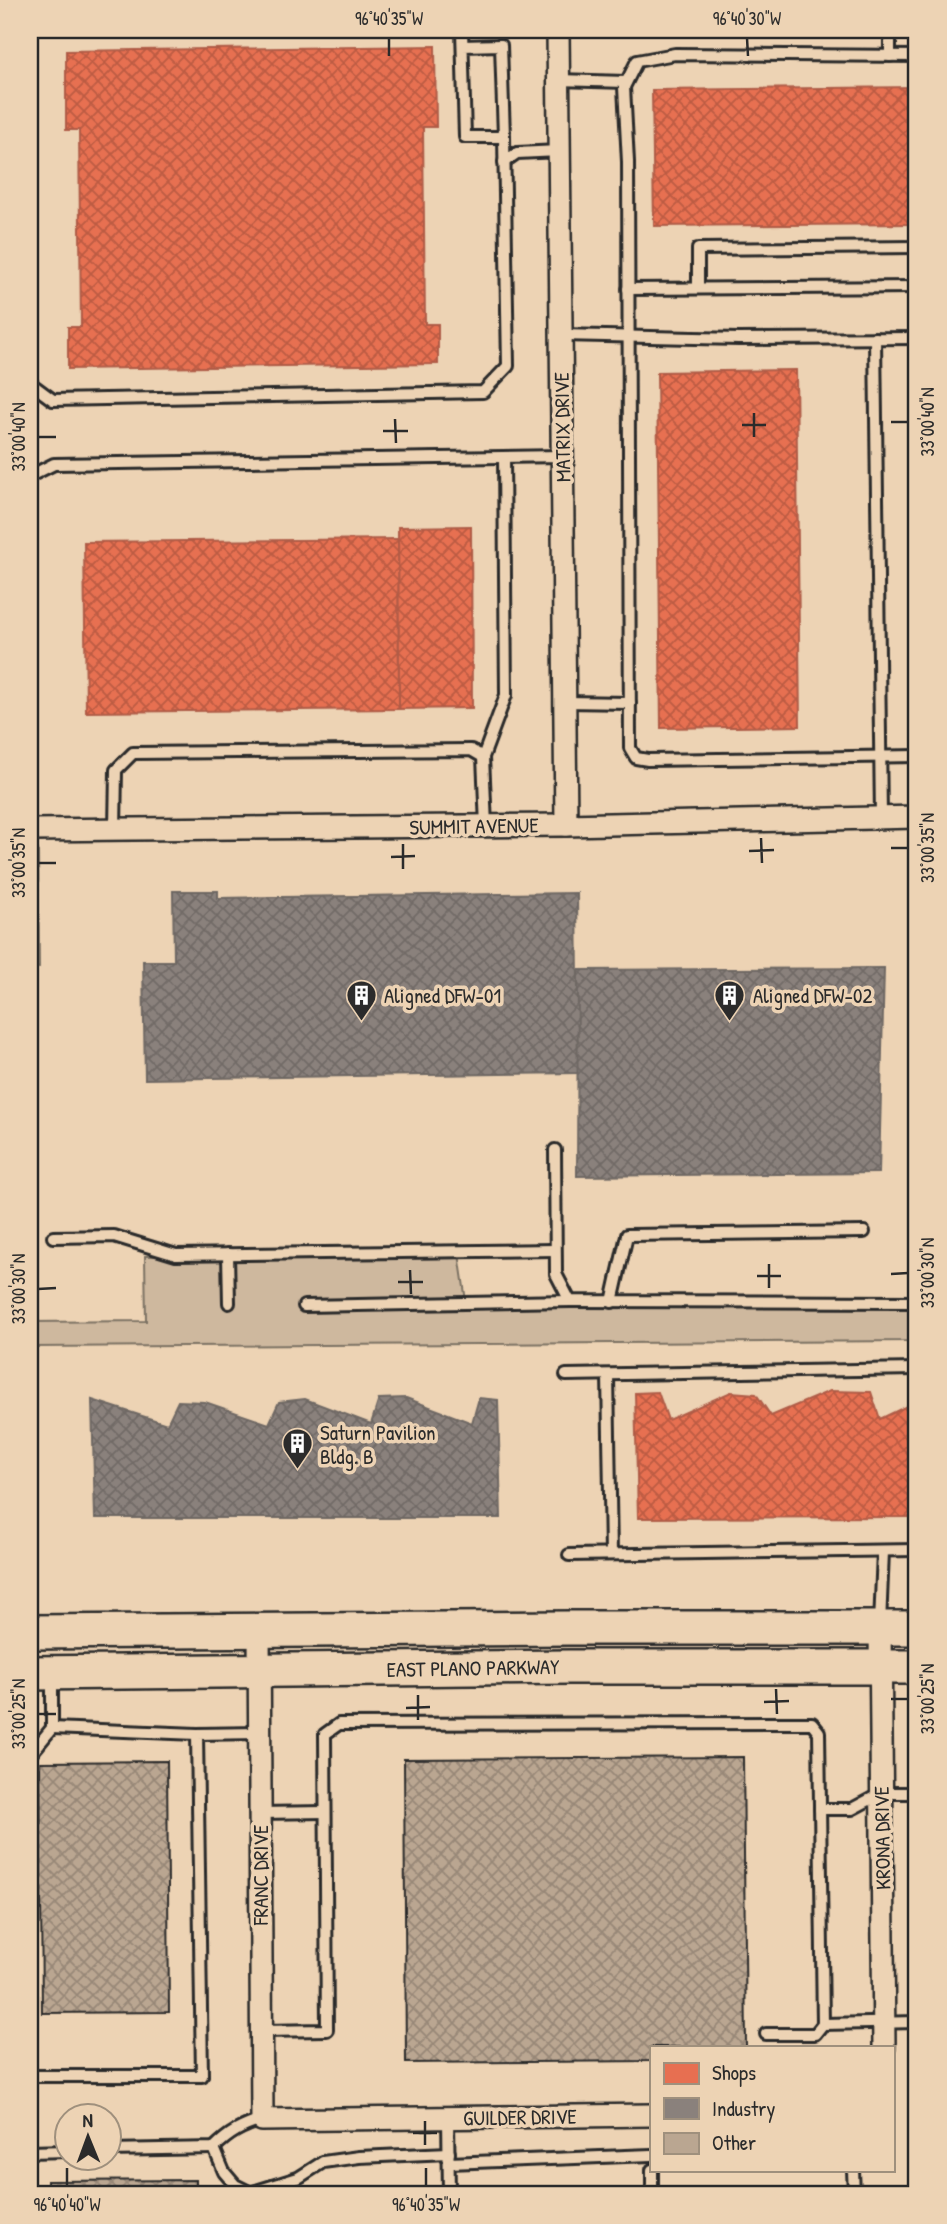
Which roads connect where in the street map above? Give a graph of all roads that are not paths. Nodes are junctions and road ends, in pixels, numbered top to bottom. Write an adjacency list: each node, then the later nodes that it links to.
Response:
1 (462, 30): 4 (lane)
2 (558, 30): 7 (street, MATRIX DRIVE)
3 (890, 30): 5 (lane)
4 (463, 46): 9 (lane); 9 (lane)
5 (890, 56): 6 (lane); 8 (lane)
6 (917, 56)
7 (558, 80): 8 (lane); 10 (street, MATRIX DRIVE)
8 (626, 82): 15 (lane)
9 (504, 137): 11 (lane)
10 (559, 151): 11 (lane); 16 (street, MATRIX DRIVE)
11 (504, 162): 20 (lane)
12 (917, 247): 14 (lane)
13 (917, 287): 14 (lane)
14 (698, 288): 15 (lane)
15 (628, 289): 17 (lane)
16 (561, 335): 17 (lane); 21 (street, MATRIX DRIVE)
17 (628, 337): 18 (lane); 25 (lane)
18 (875, 338): 19 (lane); 26 (lane)
19 (917, 338)
20 (30, 383)
21 (562, 456): 22 (lane); 24 (street, MATRIX DRIVE)
22 (504, 457): 23 (lane); 28 (lane)
23 (30, 476)
24 (565, 702): 25 (lane); 31 (street, MATRIX DRIVE)
25 (630, 703): 26 (lane)
26 (880, 756): 27 (lane); 29 (lane)
27 (917, 756)
28 (483, 758): 32 (lane); 33 (lane)
29 (881, 817): 30 (street, SUMMIT AVENUE); 31 (street, SUMMIT AVENUE)
30 (917, 817)
31 (566, 825): 32 (street, SUMMIT AVENUE)
32 (485, 826): 33 (street, SUMMIT AVENUE)
33 (115, 829): 34 (street, SUMMIT AVENUE)
34 (30, 830)
35 (555, 1150): 38 (lane)
36 (864, 1232): 41 (lane)
37 (53, 1237): 39 (lane)
38 (555, 1250): 39 (lane); 40 (lane)
39 (228, 1254): 43 (lane)
40 (570, 1301): 41 (lane); 44 (lane)
41 (612, 1302): 42 (lane)
42 (917, 1302)
43 (229, 1303)
44 (304, 1306)
45 (917, 1369): 46 (lane)
46 (608, 1375): 47 (lane); 50 (lane)
47 (566, 1376)
48 (917, 1550): 49 (lane)
49 (883, 1551): 50 (lane); 53 (lane)
50 (611, 1554): 51 (lane)
51 (569, 1555)
52 (570, 1628): 53 (main road, EAST PLANO PARKWAY); 55 (main road, EAST PLANO PARKWAY); 57 (main road)
53 (880, 1628): 54 (main road, EAST PLANO PARKWAY); 58 (street, KRONA DRIVE)
54 (917, 1628)
55 (259, 1630): 56 (main road, EAST PLANO PARKWAY); 60 (street, FRANC DRIVE)
56 (30, 1632)
57 (570, 1667): 58 (main road, EAST PLANO PARKWAY); 60 (main road, EAST PLANO PARKWAY)
58 (881, 1667): 59 (main road, EAST PLANO PARKWAY); 66 (street, KRONA DRIVE)
59 (917, 1667)
60 (259, 1671): 61 (main road, EAST PLANO PARKWAY); 63 (street, FRANC DRIVE)
61 (41, 1673): 62 (lane)
62 (52, 1728): 64 (lane); 65 (lane)
63 (259, 1733): 64 (lane); 70 (street, FRANC DRIVE)
64 (197, 1734): 77 (lane)
65 (30, 1755)
66 (882, 1793): 67 (lane); 68 (lane); 72 (street, KRONA DRIVE)
67 (917, 1793)
68 (820, 1809): 69 (lane); 73 (lane)
69 (325, 1812): 70 (lane); 74 (lane)
70 (260, 1813): 74 (street, FRANC DRIVE)
71 (917, 2022): 72 (lane)
72 (884, 2023): 73 (lane); 76 (street, KRONA DRIVE)
73 (823, 2024): 75 (lane)
74 (261, 2031): 80 (street, FRANC DRIVE)
75 (766, 2034)
76 (884, 2046)
77 (30, 2076)
78 (650, 2115): 79 (street, GUILDER DRIVE)
79 (448, 2118): 80 (street, GUILDER DRIVE); 86 (lane)
80 (262, 2120): 81 (lane)
81 (214, 2148): 82 (lane); 89 (lane)
82 (122, 2150)
83 (52, 2151): 84 (lane)
84 (30, 2152)
85 (650, 2155): 86 (lane)
86 (449, 2158): 89 (lane); 90 (lane)
87 (652, 2172): 91 (lane)
88 (853, 2172): 92 (lane)
89 (253, 2193)
90 (449, 2194)
91 (652, 2194)
92 (854, 2194)

